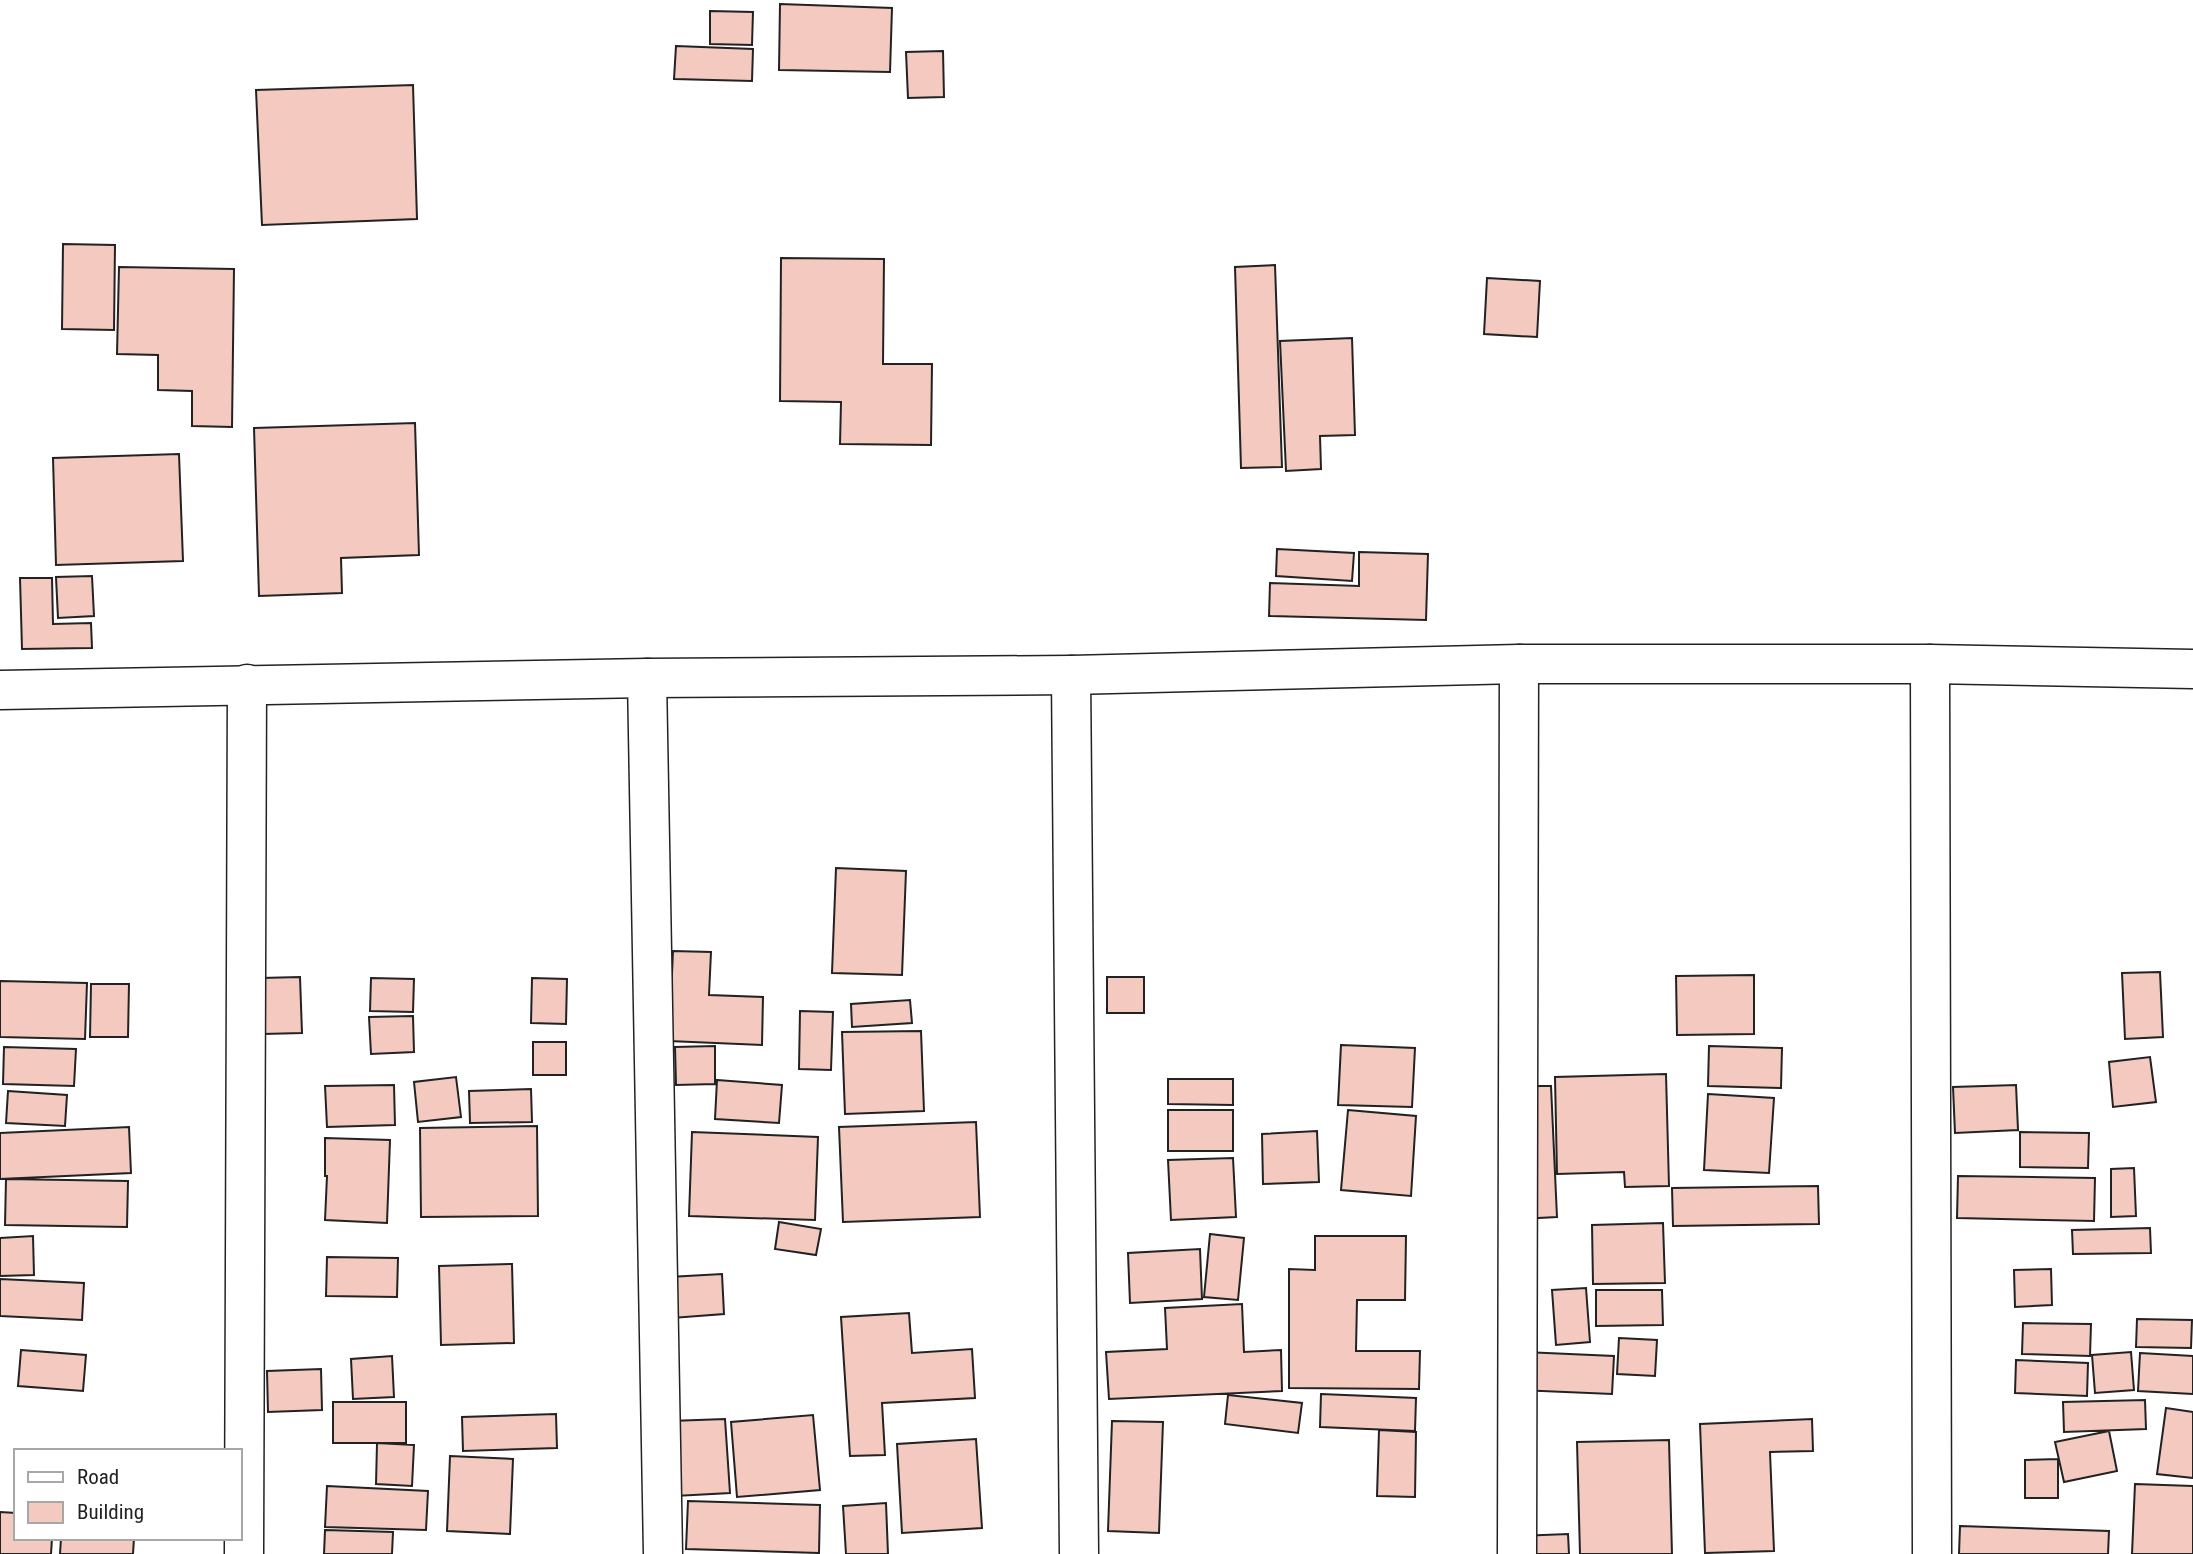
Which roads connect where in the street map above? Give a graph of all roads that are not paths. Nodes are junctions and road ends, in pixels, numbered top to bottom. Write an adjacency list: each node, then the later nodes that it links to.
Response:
1 (1519, 664): 2 (street); 4 (street); 11 (street)
2 (1930, 664): 3 (street); 12 (street)
3 (2193, 669)
4 (1071, 675): 5 (street); 10 (street)
5 (647, 678): 6 (street); 9 (street)
6 (247, 684): 7 (street); 8 (street)
7 (0, 690)
8 (244, 1554)
9 (663, 1554)
10 (1079, 1554)
11 (1517, 1554)
12 (1932, 1554)

